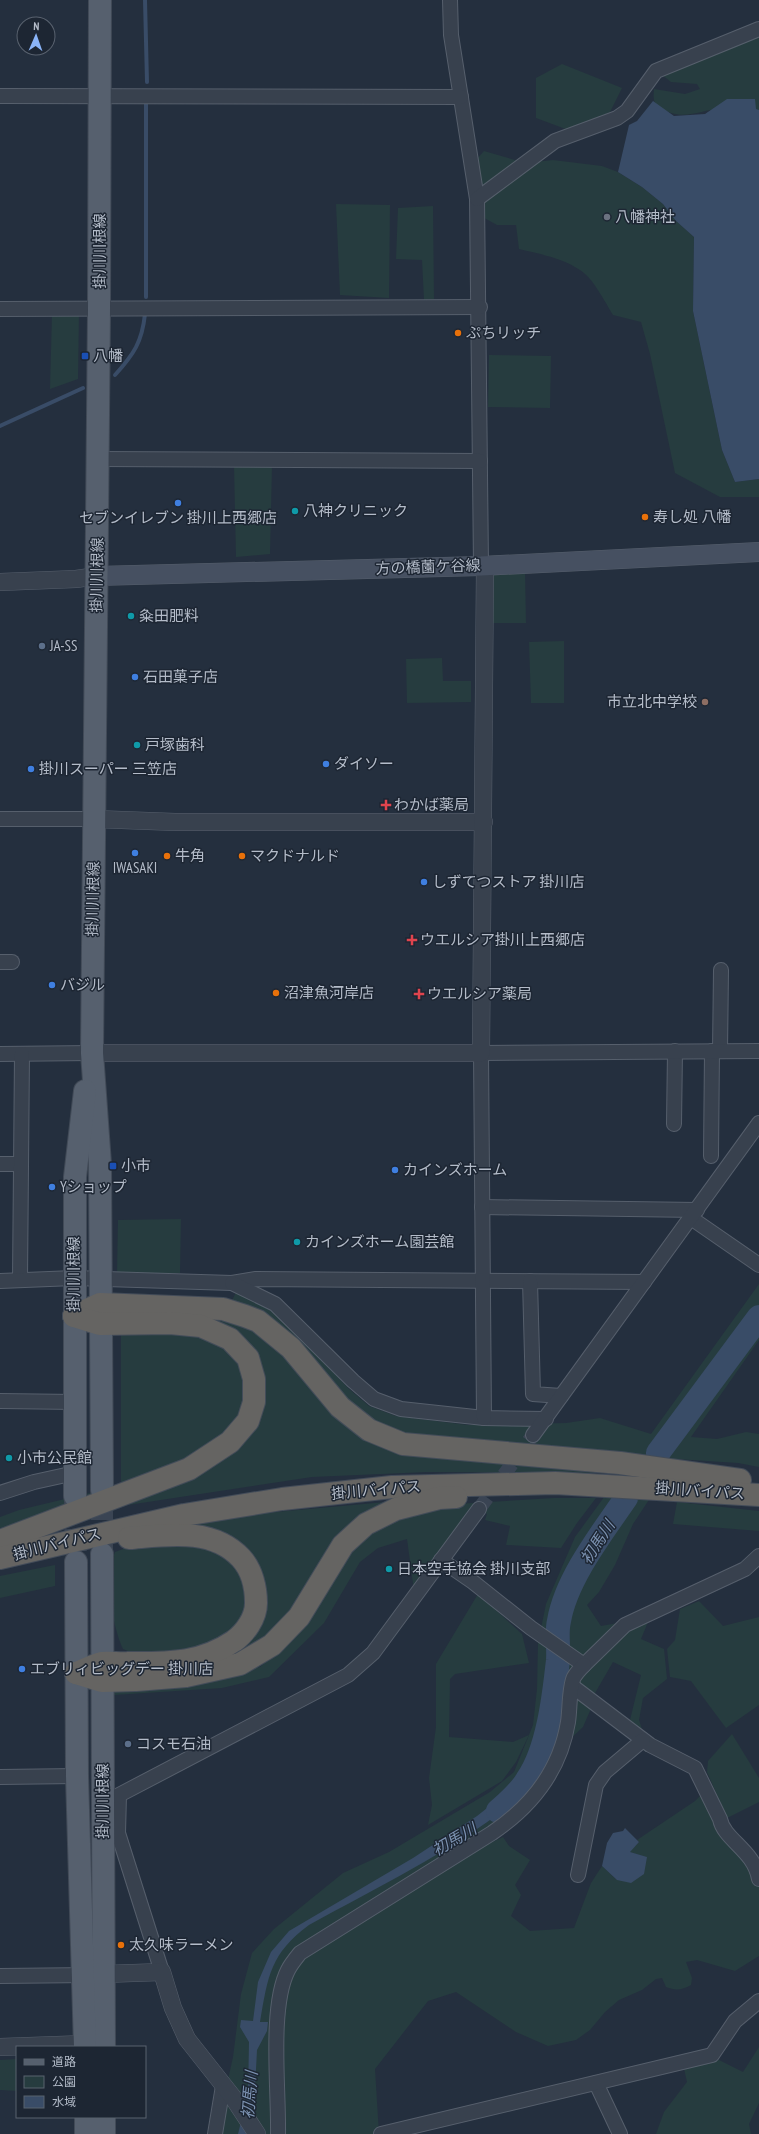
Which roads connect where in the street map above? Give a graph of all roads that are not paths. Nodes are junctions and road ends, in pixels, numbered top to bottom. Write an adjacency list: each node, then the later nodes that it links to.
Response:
1 (100, 0): 8 (main road, 掛川川根線)
2 (450, 0): 4 (street)
3 (456, 0): 4 (street)
4 (451, 18): 7 (street)
5 (759, 28): 9 (street)
6 (0, 96): 8 (street)
7 (461, 96): 8 (street); 9 (street)
8 (101, 97): 12 (main road, 掛川川根線)
9 (477, 199): 10 (street)
10 (480, 307): 12 (street); 14 (street)
11 (0, 309): 12 (street)
12 (99, 310): 13 (main road, 掛川川根線)
13 (98, 459): 14 (street); 17 (main road, 掛川川根線)
14 (480, 461): 16 (street)
15 (759, 552): 16 (main road, 方の橋薗ケ谷線)
16 (483, 566): 17 (main road, 方の橋薗ケ谷線); 21 (street)
17 (96, 576): 18 (street); 20 (main road, 掛川川根線)
18 (0, 582)
19 (0, 819): 20 (street)
20 (95, 819): 21 (street); 29 (main road, 掛川川根線)
21 (484, 822): 26 (street)
22 (721, 970): 24 (street)
23 (675, 1051): 24 (street); 26 (street); 31 (street)
24 (716, 1051): 25 (street); 32 (street)
25 (759, 1051)
26 (481, 1053): 29 (street); 35 (street)
27 (0, 1054): 28 (street)
28 (22, 1054): 29 (street); 34 (street)
29 (92, 1054): 38 (main road, 掛川川根線); 39 (main road, 掛川川根線)
30 (759, 1123): 36 (street)
31 (674, 1124)
32 (711, 1156)
33 (0, 1164): 34 (street)
34 (21, 1164): 40 (street)
35 (482, 1207): 36 (street); 41 (street)
36 (694, 1214): 37 (street); 44 (street)
37 (759, 1265)
38 (74, 1278): 39 (street); 40 (street); 47 (main road, 掛川川根線)
39 (100, 1279): 45 (street); 46 (main road, 掛川川根線)
40 (20, 1280): 42 (street)
41 (482, 1280): 43 (street); 45 (street); 51 (street)
42 (0, 1281)
43 (530, 1281): 44 (street); 48 (street)
44 (644, 1282): 48 (street)
45 (232, 1283): 51 (street)
46 (100, 1314): 47 (highway); 55 (highway); 57 (main road, 掛川川根線); 62 (highway)
47 (74, 1316): 50 (main road, 掛川川根線)
48 (561, 1396): 52 (street)
49 (0, 1401): 50 (street)
50 (75, 1402): 54 (main road, 掛川川根線)
51 (484, 1418): 52 (street)
52 (546, 1419): 53 (street)
53 (533, 1435)
54 (75, 1473): 58 (street); 60 (main road, 掛川川根線)
55 (759, 1482)
56 (619, 1486): 59 (highway, 掛川バイパス); 65 (highway, 掛川バイパス); 70 (highway)
57 (102, 1490)
58 (0, 1493)
59 (759, 1495)
60 (75, 1496)
61 (479, 1509): 66 (street)
62 (0, 1541)
63 (102, 1554): 70 (main road, 掛川川根線)
64 (759, 1556): 69 (street)
65 (0, 1558)
66 (441, 1560): 69 (street); 78 (street)
67 (76, 1562): 71 (main road, 掛川川根線)
68 (0, 1566): 70 (highway)
69 (580, 1661): 72 (street)
70 (102, 1672): 71 (highway); 79 (main road, 掛川川根線)
71 (76, 1673): 74 (main road, 掛川川根線)
72 (572, 1686): 73 (street); 93 (street)
73 (643, 1740): 76 (street); 77 (street)
74 (77, 1776): 75 (street); 79 (main road, 掛川川根線)
75 (0, 1777)
76 (578, 1875)
77 (759, 1879)
78 (162, 1972): 79 (street); 86 (street)
79 (94, 1975): 80 (street); 82 (main road, 掛川川根線)
80 (0, 1976)
81 (759, 2001): 85 (street)
82 (91, 2046)
83 (0, 2047): 84 (street)
84 (16, 2047)
85 (596, 2083): 94 (street); 95 (street)
86 (227, 2091): 91 (street); 92 (street)
87 (86, 2118): 89 (main road)
88 (104, 2118): 90 (main road)
89 (86, 2134)
90 (104, 2134)
91 (215, 2134)
92 (257, 2134)
93 (278, 2134)
94 (381, 2134)
95 (620, 2134)

